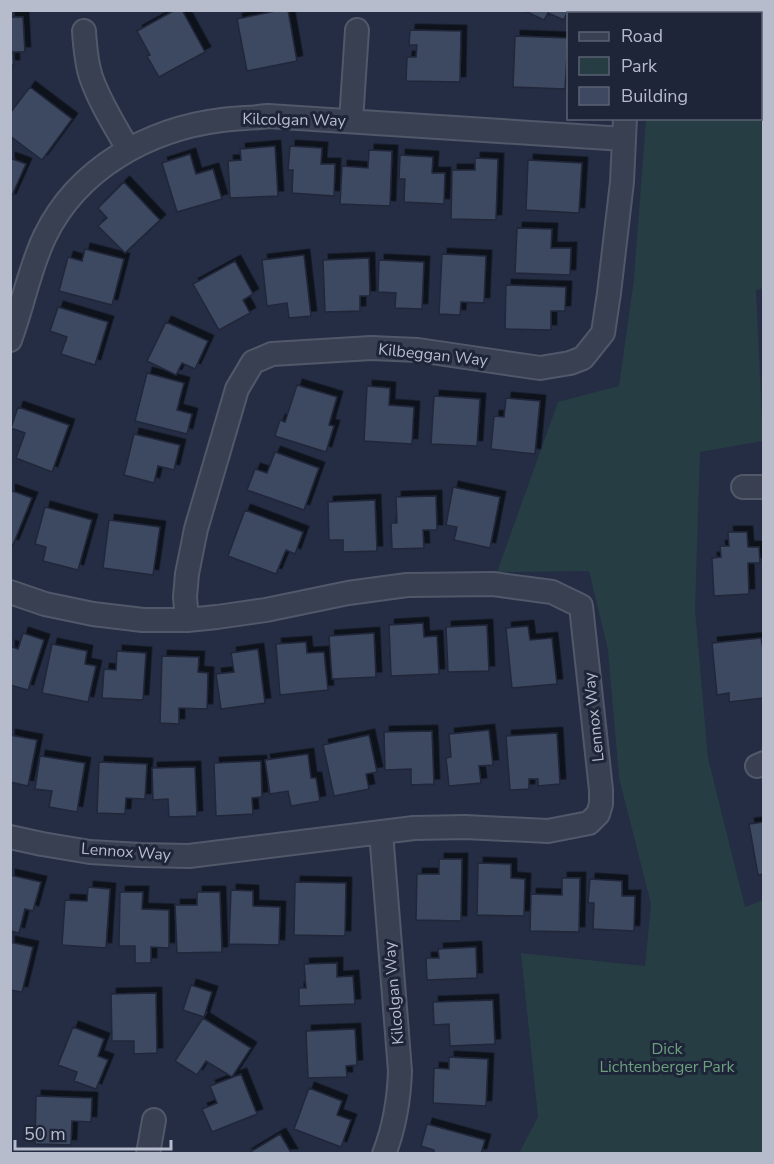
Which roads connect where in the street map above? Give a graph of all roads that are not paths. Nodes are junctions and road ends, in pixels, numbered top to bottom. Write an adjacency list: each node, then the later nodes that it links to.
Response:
1 (357, 30): 3 (street)
2 (84, 31): 5 (street)
3 (351, 121): 4 (street, Kilcolgan Way); 5 (street, Kilcolgan Way)
4 (624, 129): 8 (street, Kilbeggan Way)
5 (128, 149): 6 (street, Kilcolgan Way)
6 (10, 340)
7 (10, 592): 8 (street, Lennox Way)
8 (187, 620): 9 (street, Lennox Way)
9 (381, 831): 10 (street, Lennox Way); 13 (street, Kilcolgan Way)
10 (10, 837)
11 (154, 1120): 12 (street)
12 (148, 1154)
13 (384, 1154)

